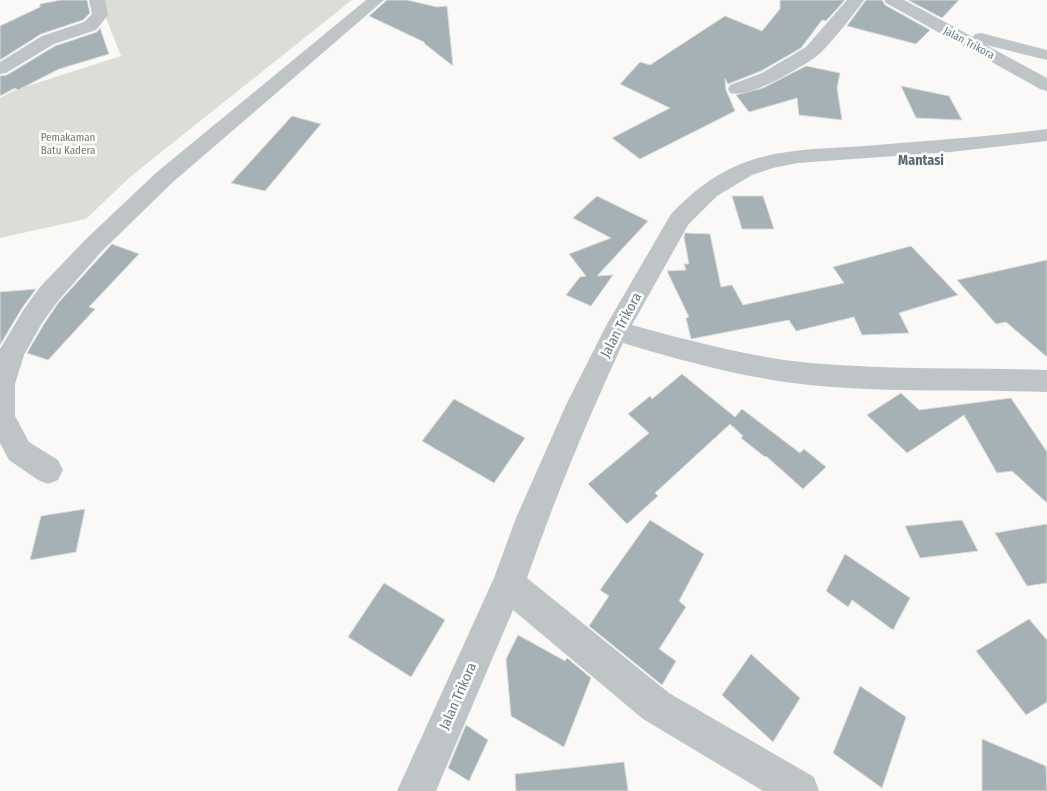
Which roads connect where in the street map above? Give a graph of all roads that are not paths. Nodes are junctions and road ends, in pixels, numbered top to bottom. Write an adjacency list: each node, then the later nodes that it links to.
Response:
1 (98, 0): 7 (street)
2 (376, 0): 12 (street)
3 (856, 0): 9 (street)
4 (892, 0): 5 (street, Jalan Trikora)
5 (919, 16): 6 (street); 8 (street, Jalan Trikora)
6 (1047, 55)
7 (0, 69)
8 (1047, 85)
9 (738, 88)
10 (1047, 135): 11 (street, Jalan Trikora)
11 (616, 331): 13 (street); 15 (street, Jalan Trikora)
12 (6, 354): 14 (street)
13 (1047, 382)
14 (48, 470)
15 (508, 584): 16 (street, Jalan Trikora); 17 (street)
16 (416, 791)
17 (800, 791)

